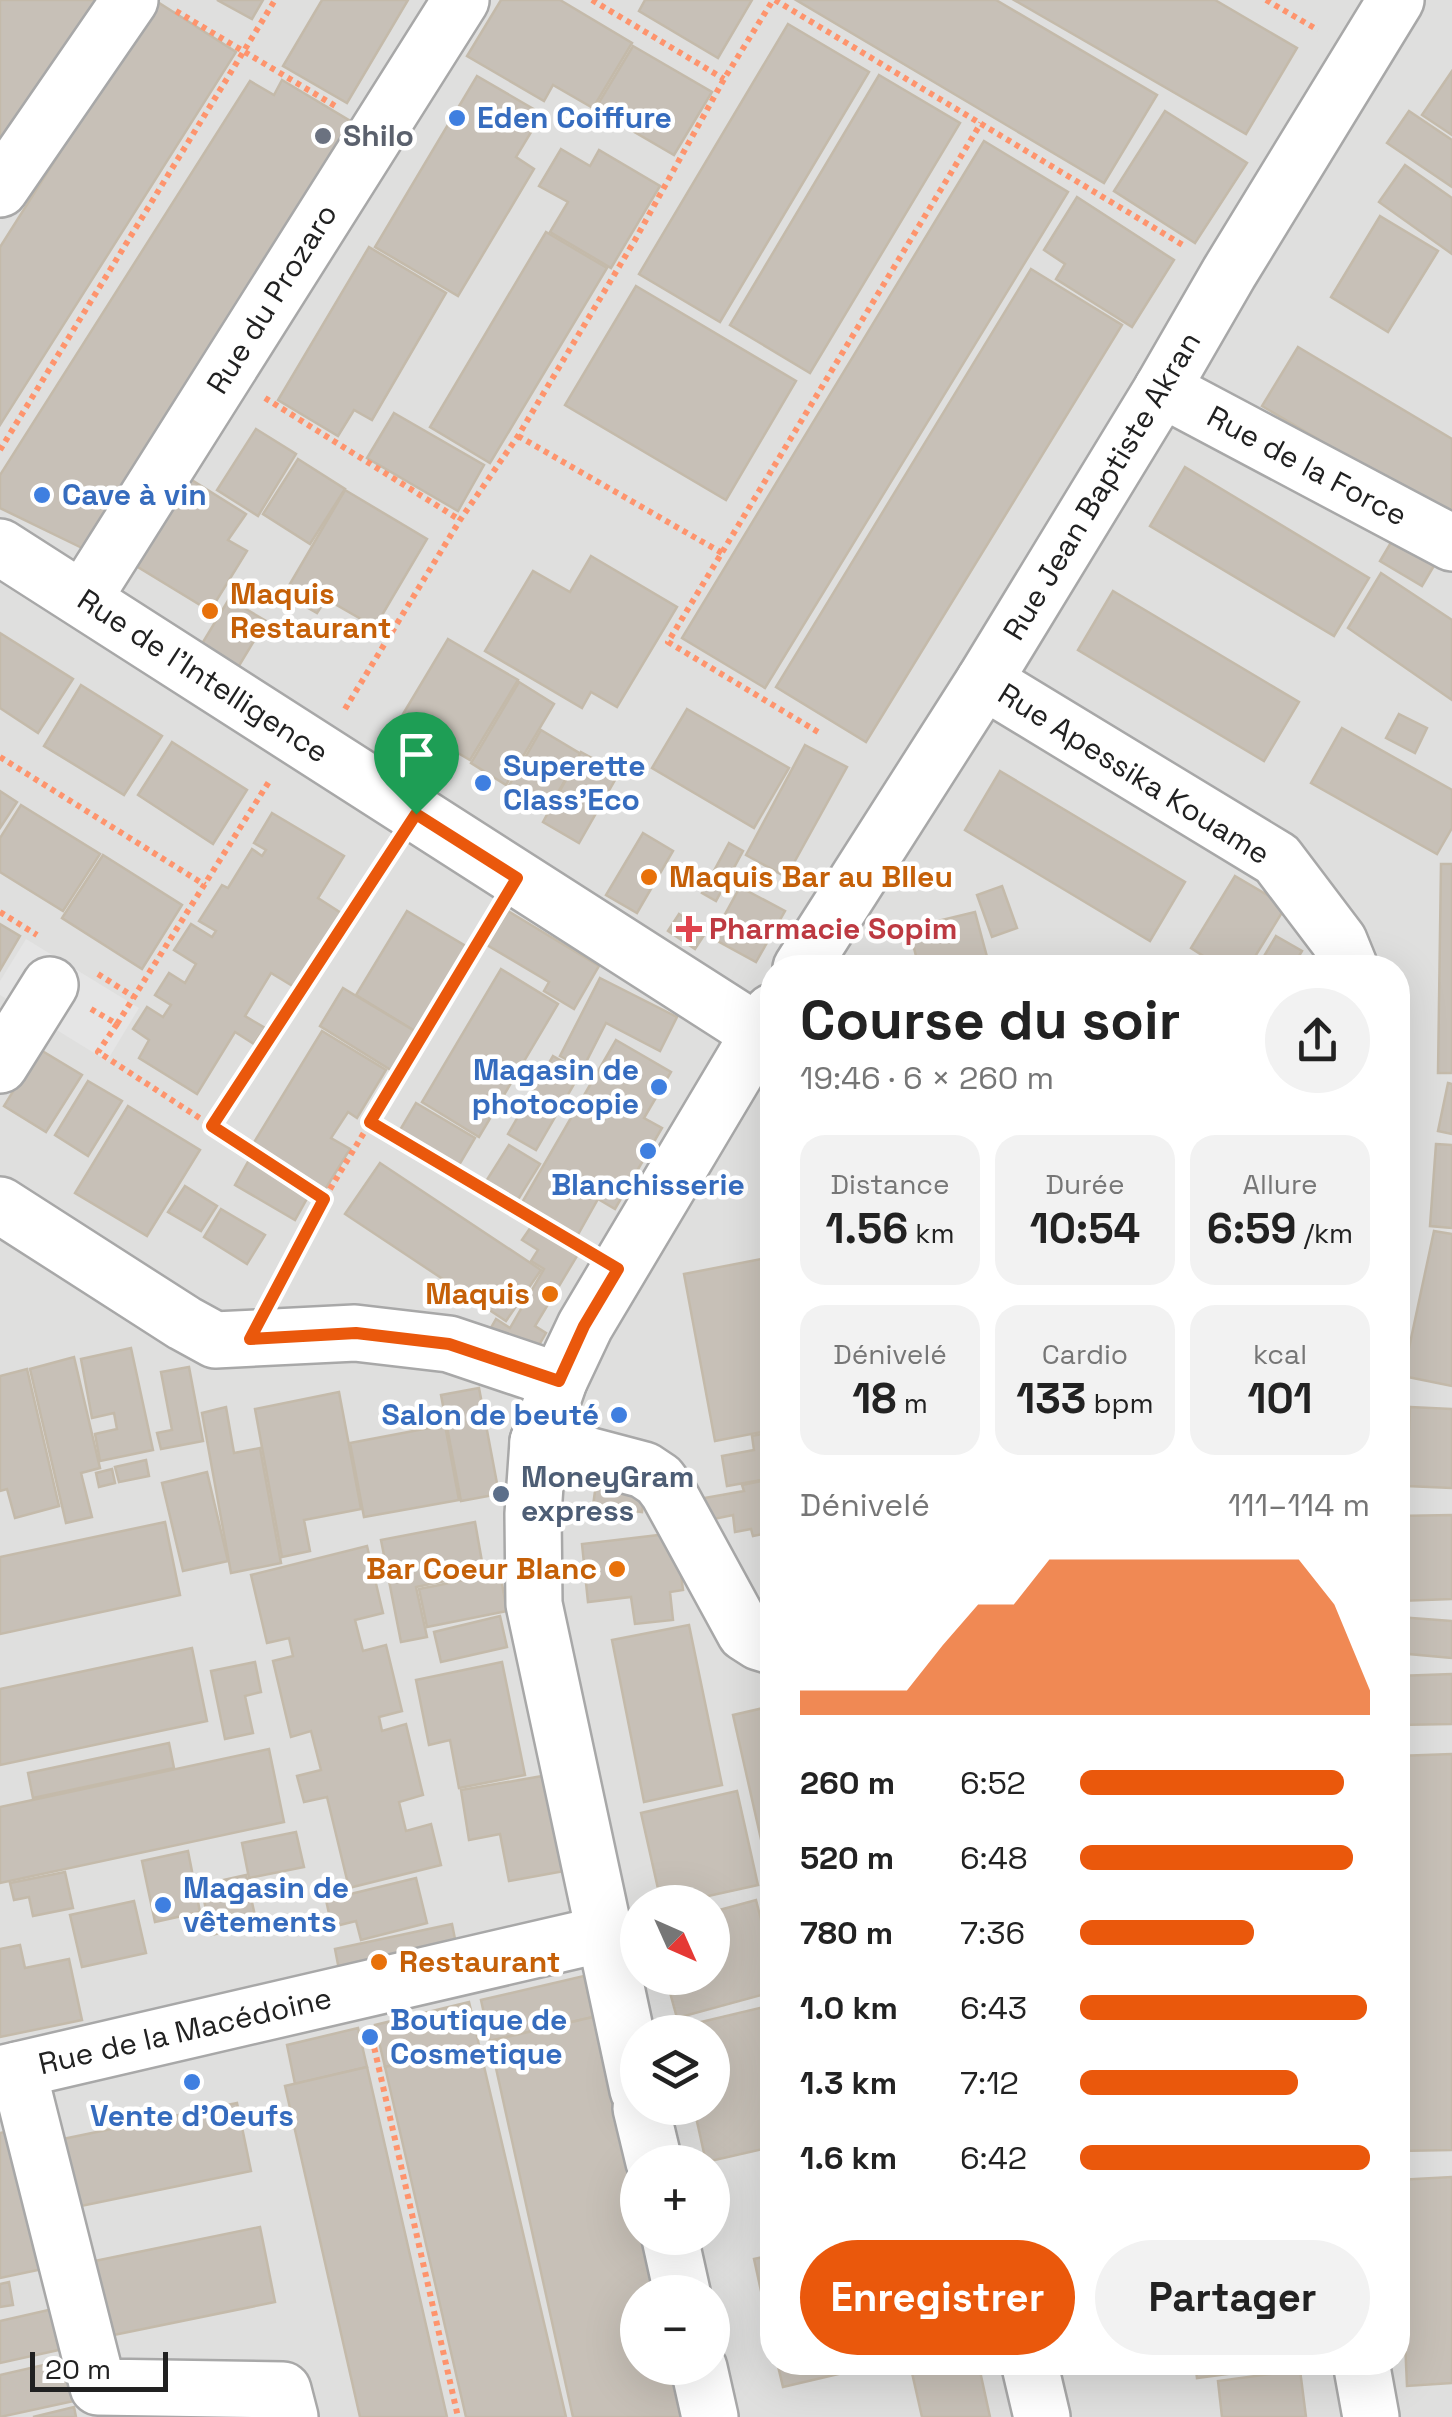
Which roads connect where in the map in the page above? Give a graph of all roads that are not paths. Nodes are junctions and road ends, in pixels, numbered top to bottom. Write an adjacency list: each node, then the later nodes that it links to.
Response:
1 (461, 0): 8 (street, Rue du Prozaro)
2 (1396, 0): 5 (street, Rue Jean Baptiste Akran)
3 (151, 4): 4 (street)
4 (0, 188)
5 (1162, 389): 6 (street, Rue de la Force); 9 (street, Rue Jean Baptiste Akran)
6 (1452, 543)
7 (0, 548): 8 (street, Rue de l'Intelligence)
8 (83, 599): 13 (street, Rue de l'Intelligence)
9 (984, 681): 10 (street, Rue Jean Baptiste Akran); 11 (street, Rue Apessika Kouame)
10 (809, 955)
11 (1345, 955)
12 (50, 986): 15 (street)
13 (760, 1020)
14 (760, 1033): 17 (street)
15 (0, 1066)
16 (0, 1206): 17 (street)
17 (559, 1381): 18 (street)
18 (538, 1442): 19 (street); 20 (street)
19 (760, 1642)
20 (603, 1934): 21 (street); 22 (street, Rue de la Macédoine)
21 (621, 2015)
22 (9, 2072): 26 (street)
23 (1032, 2375): 28 (street)
24 (1363, 2375): 29 (street)
25 (703, 2385): 27 (street)
26 (290, 2417)
27 (710, 2417)
28 (1042, 2417)
29 (1371, 2417)

